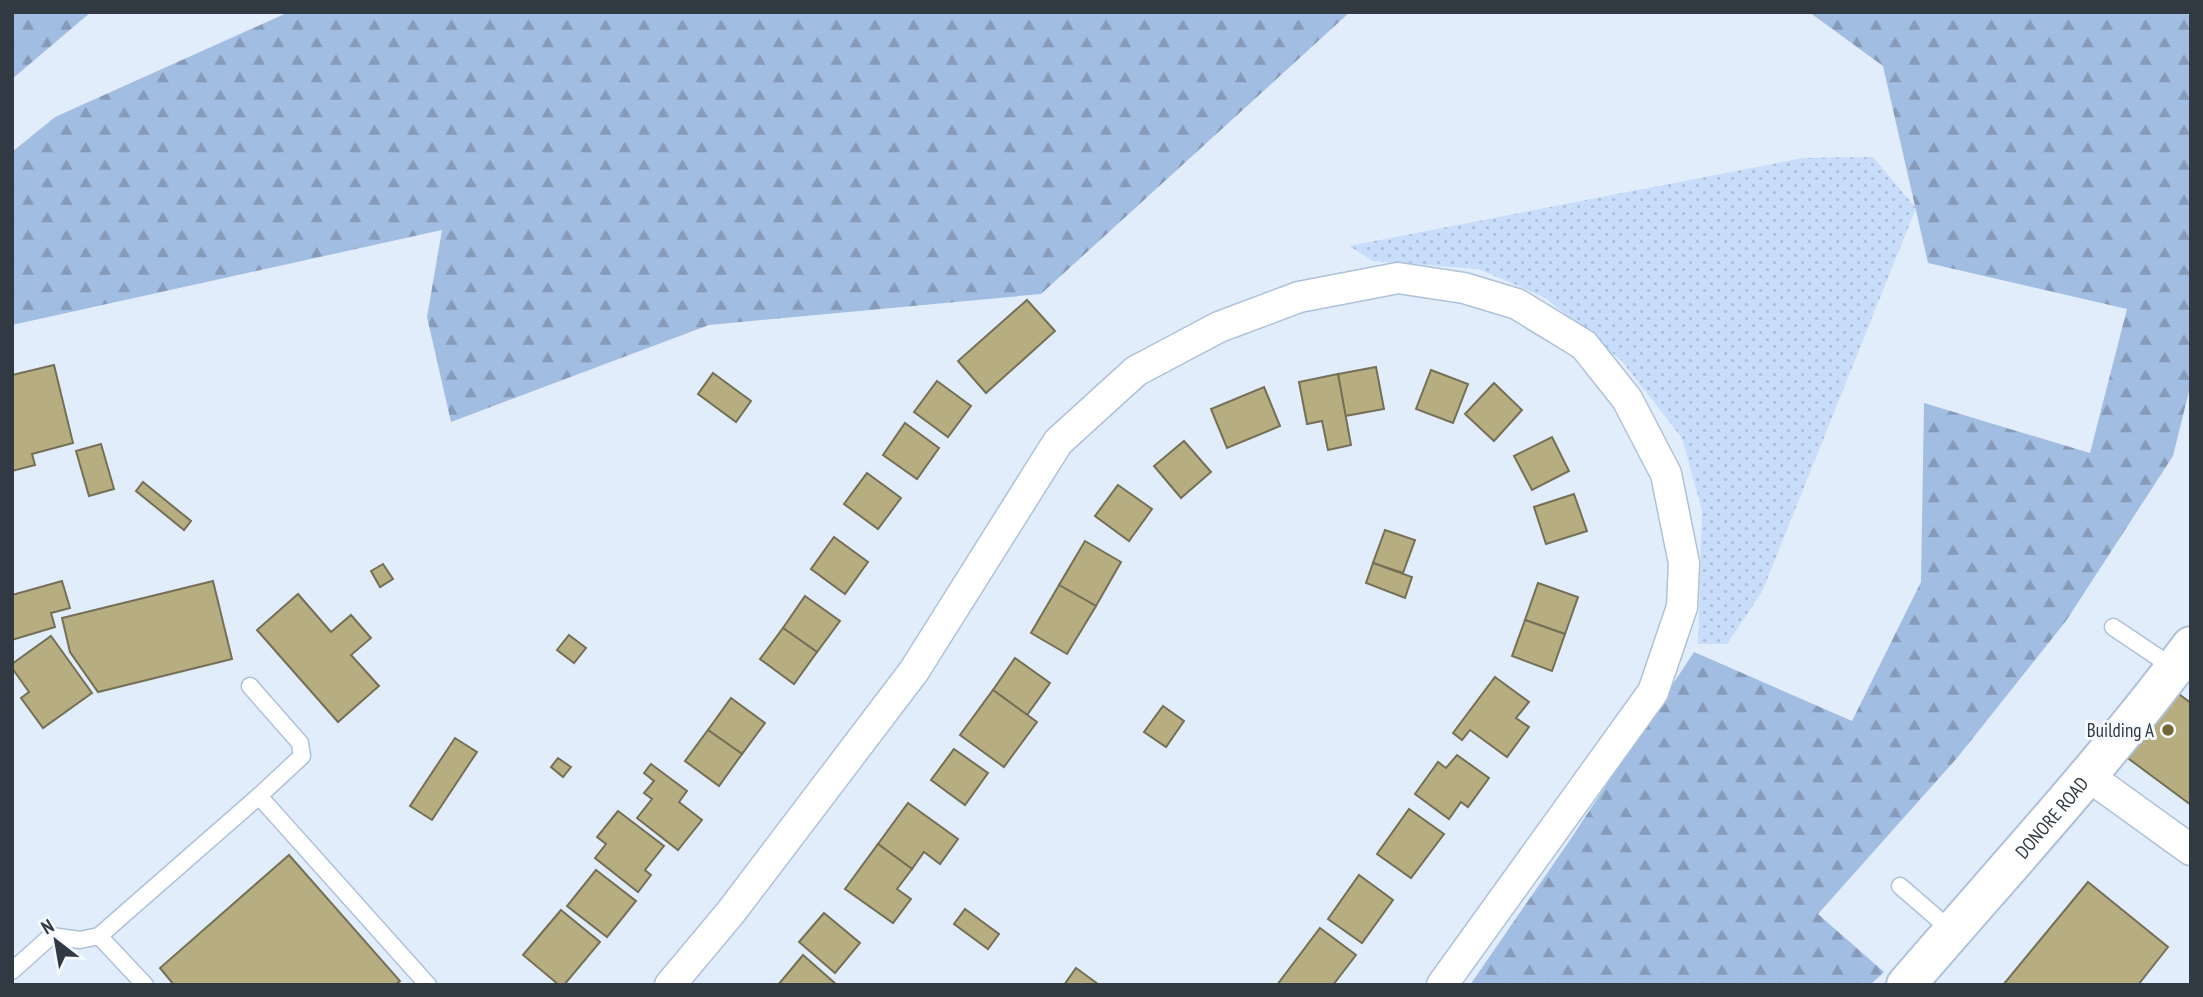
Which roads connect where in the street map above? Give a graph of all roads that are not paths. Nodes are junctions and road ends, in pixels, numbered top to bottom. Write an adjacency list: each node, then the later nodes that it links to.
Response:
1 (2113, 626): 2 (lane)
2 (2182, 657): 4 (street, DONORE ROAD)
3 (250, 686): 5 (lane)
4 (2087, 775): 6 (street); 8 (street, DONORE ROAD)
5 (259, 796): 9 (lane); 12 (lane)
6 (2191, 849)
7 (1900, 886): 8 (lane)
8 (1952, 931): 15 (street, DONORE ROAD)
9 (99, 936): 10 (lane); 11 (lane)
10 (12, 971)
11 (145, 985)
12 (428, 985)
13 (670, 985): 14 (street)
14 (1442, 985)
15 (1906, 985)

